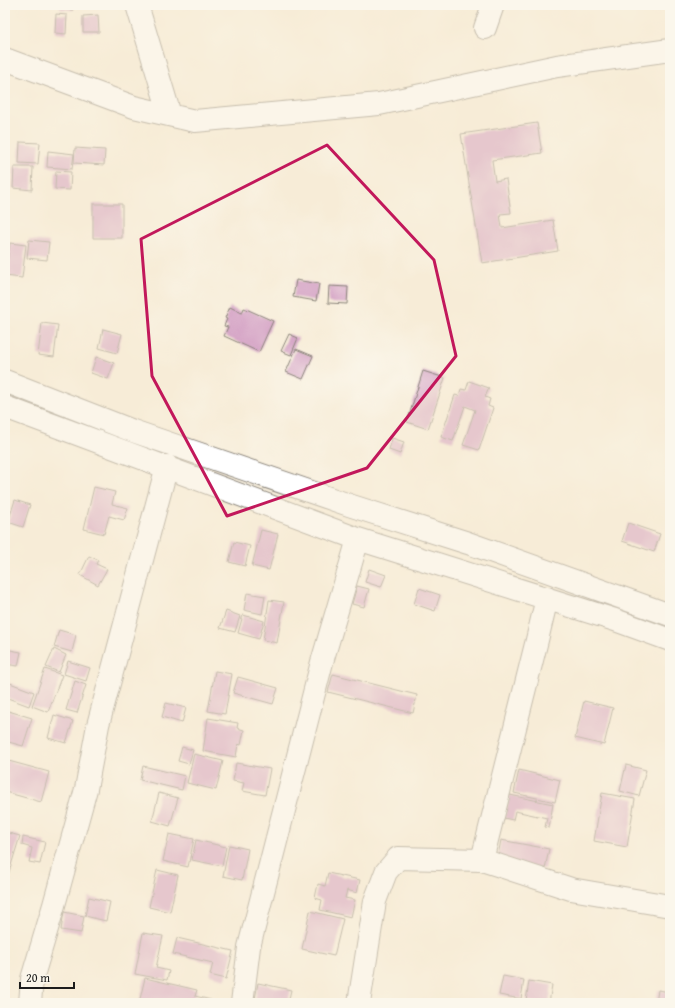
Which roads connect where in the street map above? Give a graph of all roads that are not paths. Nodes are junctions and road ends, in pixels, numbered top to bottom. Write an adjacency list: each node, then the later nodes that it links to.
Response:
1 (137, 5): 6 (street)
2 (493, 5): 3 (street)
3 (485, 28)
4 (670, 50): 6 (street)
5 (5, 59): 6 (street)
6 (170, 115)
7 (5, 381): 12 (street)
8 (5, 407): 9 (street)
9 (167, 466): 10 (street); 16 (street)
10 (358, 538): 11 (street); 17 (street)
11 (547, 598): 13 (street); 14 (street)
12 (670, 615)
13 (670, 640)
14 (482, 860): 15 (street); 18 (street)
15 (670, 906)
16 (30, 1003)
17 (242, 1003)
18 (359, 1003)

